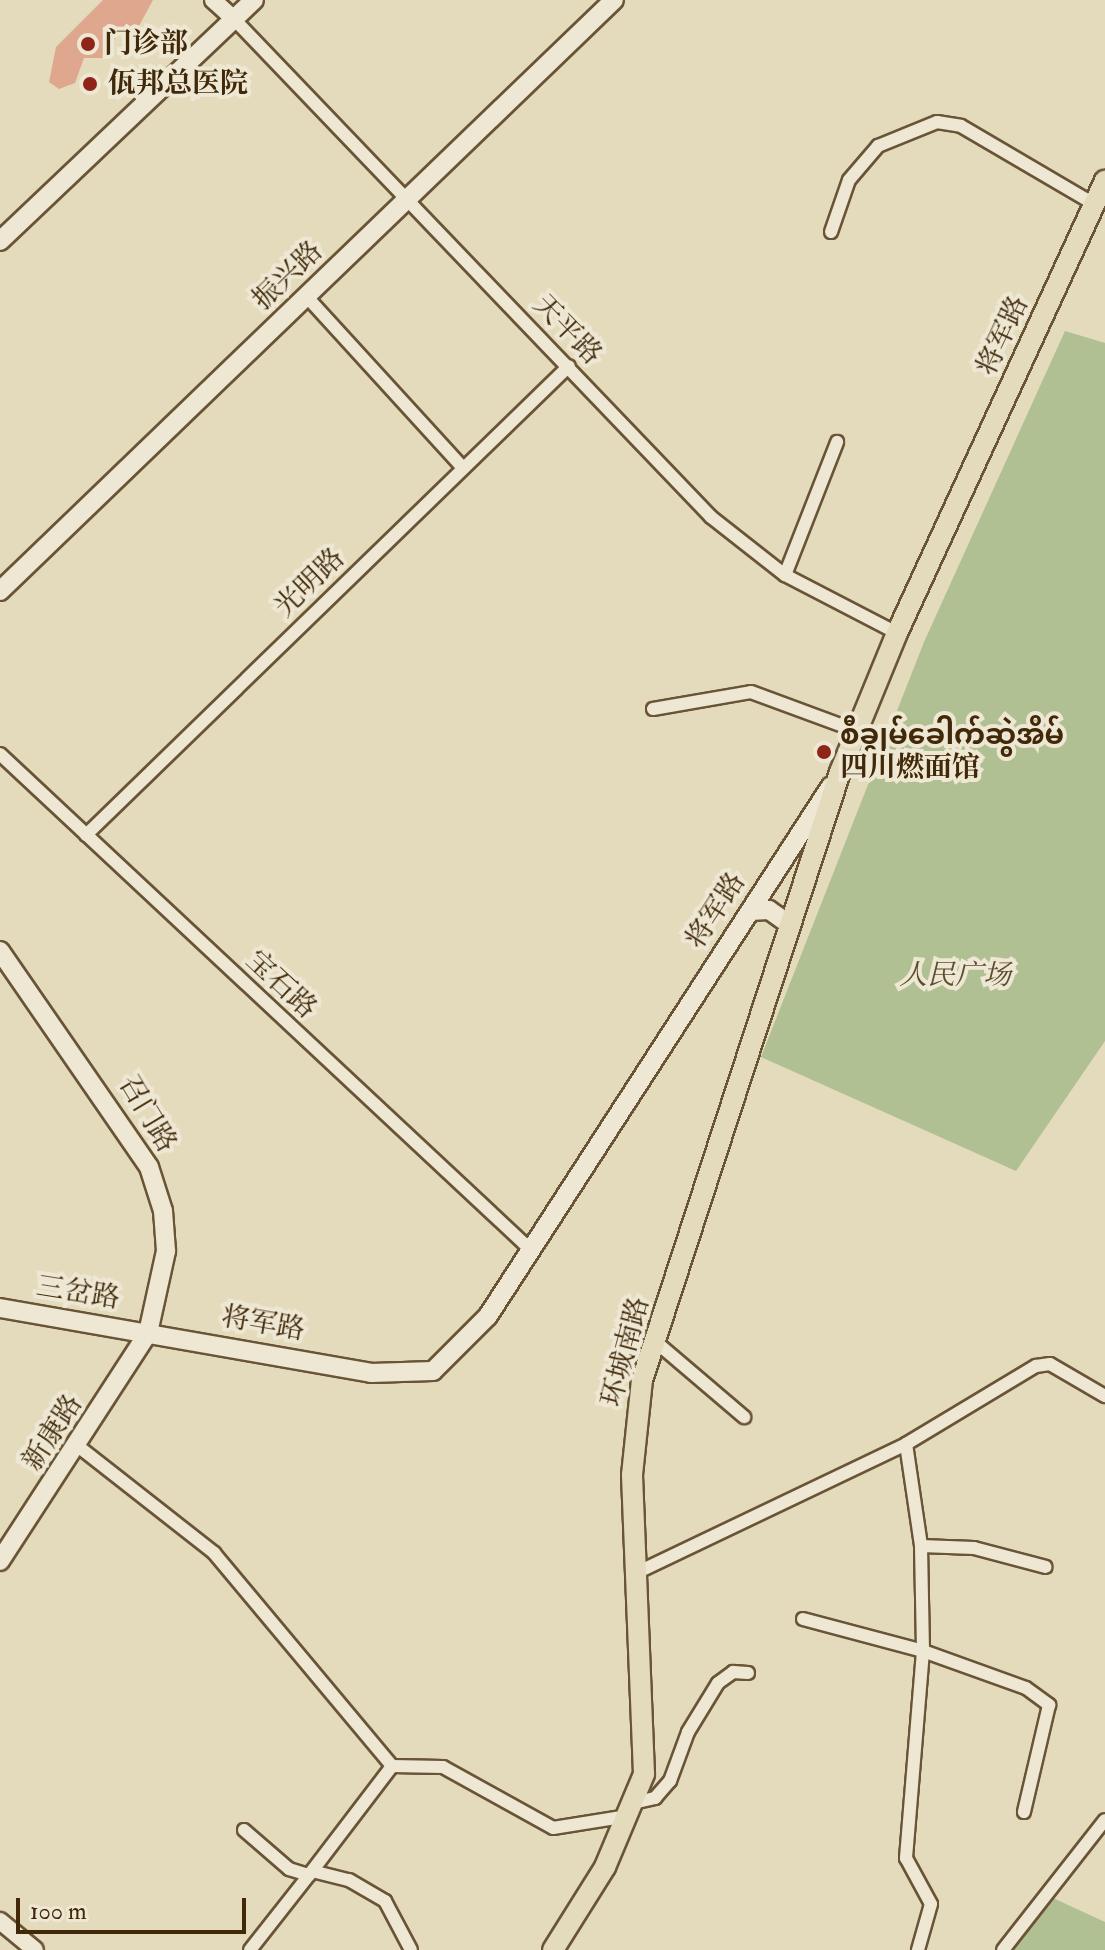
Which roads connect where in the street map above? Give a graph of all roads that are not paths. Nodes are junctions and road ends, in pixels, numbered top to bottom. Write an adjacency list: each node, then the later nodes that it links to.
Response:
1 (213, 0): 4 (street)
2 (254, 0): 4 (main road)
3 (614, 0): 6 (main road, 振兴路)
4 (234, 19): 6 (street, 天平路); 9 (main road)
5 (1105, 181): 7 (main road, 将军路)
6 (409, 200): 10 (main road, 振兴路); 11 (street, 天平路)
7 (1094, 204): 8 (street); 16 (main road, 将军路)
8 (831, 232)
9 (0, 241)
10 (307, 297): 13 (street); 15 (main road, 振兴路)
11 (569, 366): 13 (street, 光明路); 14 (street, 天平路)
12 (837, 442): 14 (street)
13 (463, 468): 21 (street, 光明路)
14 (785, 575): 16 (street, 天平路)
15 (0, 591)
16 (897, 633): 18 (main road, 将军路)
17 (653, 709): 18 (street)
18 (857, 731): 20 (main road, 将军路)
19 (0, 754): 21 (street, 宝石路)
20 (840, 772): 22 (main road, 将军路); 23 (main road, 环城南路)
21 (86, 835): 25 (street, 宝石路)
22 (750, 911): 23 (main road); 25 (main road, 将军路)
23 (789, 924): 28 (main road, 环城南路)
24 (0, 951): 27 (main road, 召门路)
25 (531, 1250): 27 (main road, 将军路)
26 (0, 1308): 27 (main road, 三岔路)
27 (148, 1333): 32 (main road, 新康路)
28 (656, 1342): 30 (street); 36 (main road, 环城南路)
29 (1105, 1396): 31 (street)
30 (744, 1417)
31 (906, 1444): 33 (street); 36 (street)
32 (79, 1447): 34 (main road, 新康路); 40 (street)
33 (921, 1546): 35 (street); 38 (street)
34 (0, 1561)
35 (1046, 1567)
36 (636, 1573): 41 (main road, 环城南路)
37 (803, 1619): 38 (street)
38 (923, 1651): 42 (street); 51 (street)
39 (748, 1673): 41 (street)
40 (392, 1766): 41 (street); 45 (street)
41 (631, 1809): 50 (main road, 环城南路)
42 (1024, 1812)
43 (1105, 1820): 52 (street)
44 (244, 1830): 45 (street)
45 (312, 1873): 48 (street); 49 (street)
46 (0, 1921): 47 (street)
47 (35, 1950)
48 (250, 1950)
49 (411, 1950)
50 (553, 1950)
51 (918, 1950)
52 (1003, 1950)

